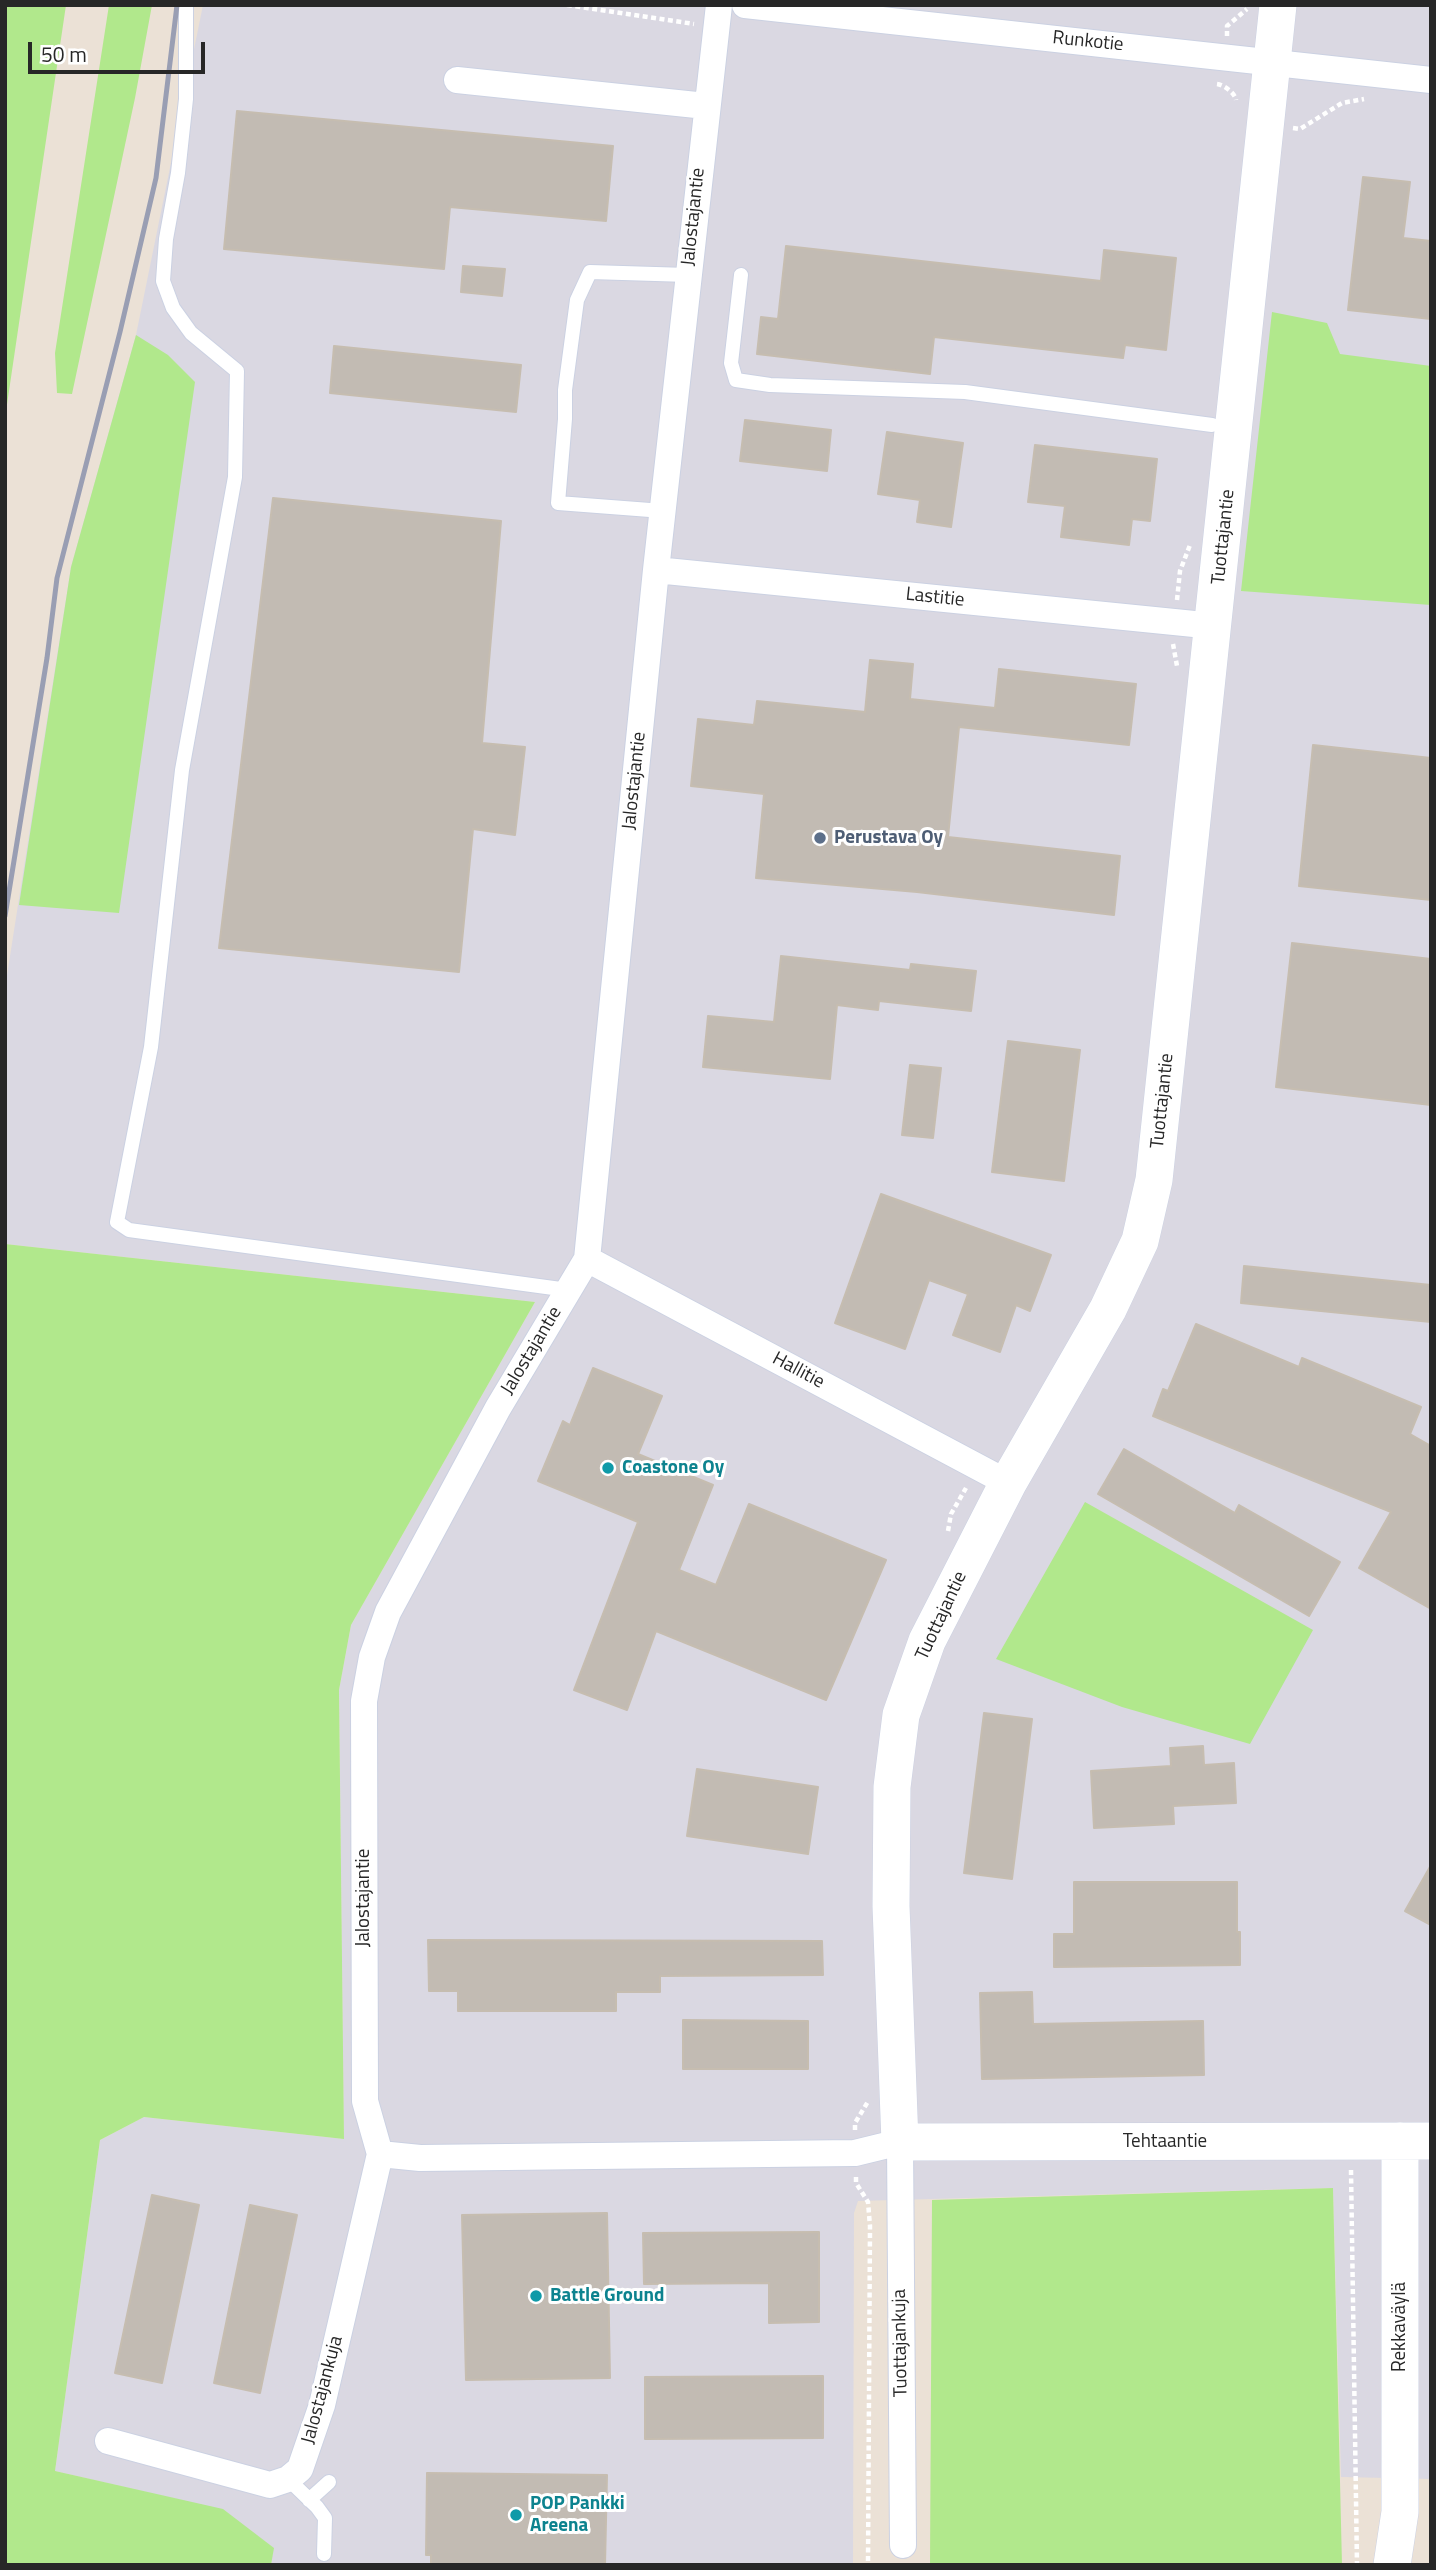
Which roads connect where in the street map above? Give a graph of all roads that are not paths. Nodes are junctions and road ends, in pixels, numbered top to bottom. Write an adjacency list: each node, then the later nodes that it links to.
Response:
1 (186, 5): 16 (lane)
2 (745, 5): 5 (street, Runkotie)
3 (1278, 5): 5 (street, Tuottajantie)
4 (717, 16): 8 (street, Jalostajantie)
5 (1272, 61): 7 (street, Runkotie); 14 (street, Tuottajantie)
6 (457, 80): 8 (street)
7 (1431, 80)
8 (706, 106): 9 (street, Jalostajantie)
9 (688, 275): 12 (street, Jalostajantie); 12 (lane)
10 (741, 275): 11 (lane)
11 (1212, 425)
12 (663, 511): 13 (street, Jalostajantie)
13 (656, 570): 14 (street, Lastitie); 15 (street, Jalostajantie)
14 (1214, 625): 17 (street, Tuottajantie)
15 (587, 1259): 16 (street, Jalostajantie); 17 (street, Hallitie)
16 (568, 1290): 20 (street, Jalostajantie)
17 (993, 1475): 19 (street, Tuottajantie)
18 (1415, 2141): 19 (street, Tehtaantie); 25 (street, Rekkaväylä)
19 (900, 2142): 20 (street); 26 (street, Tuottajankuja)
20 (380, 2154): 22 (street, Jalostajankuja)
21 (108, 2441): 22 (street)
22 (288, 2479): 24 (lane)
23 (329, 2482): 24 (lane)
24 (309, 2500): 27 (lane)
25 (1400, 2512): 28 (street, Rekkaväylä); 29 (street, Rekkaväylä)
26 (903, 2550)
27 (324, 2554)
28 (1392, 2565)
29 (1413, 2565)

